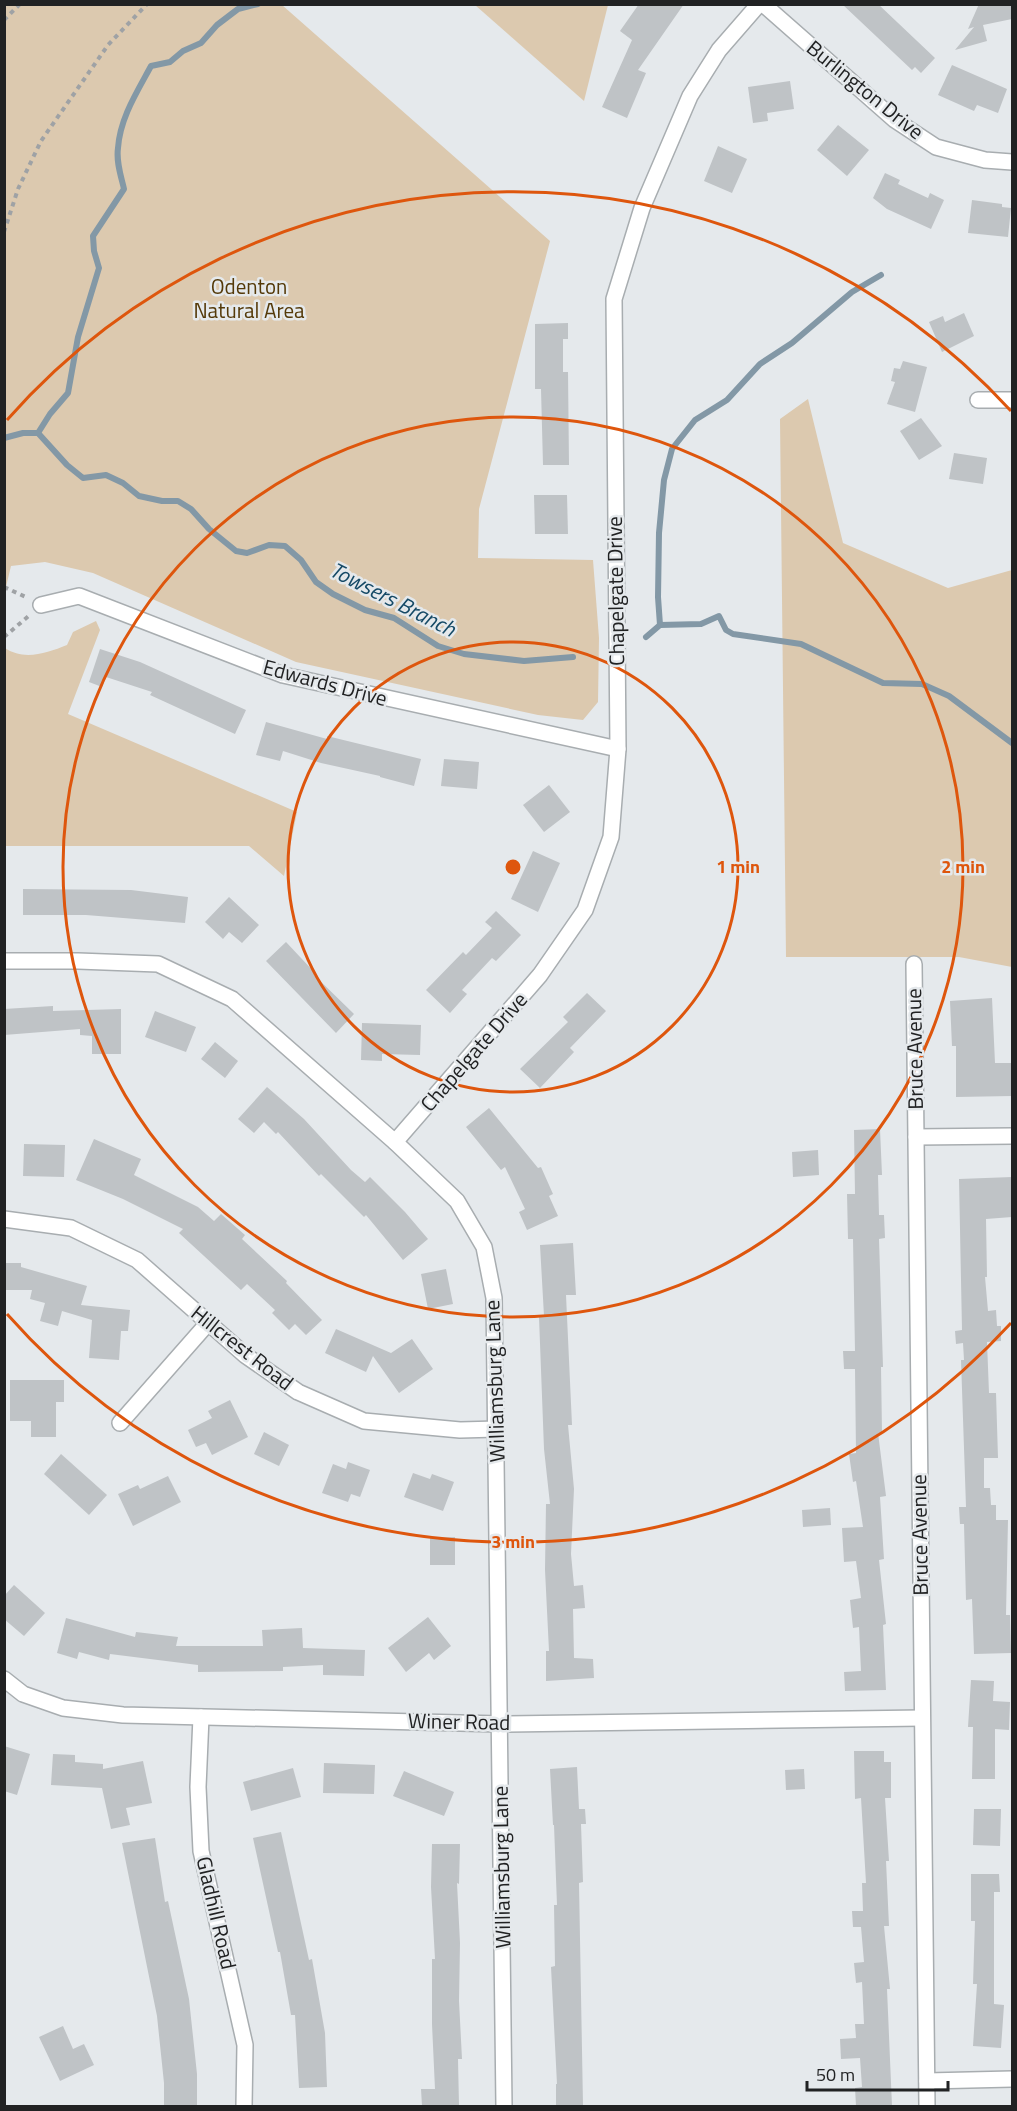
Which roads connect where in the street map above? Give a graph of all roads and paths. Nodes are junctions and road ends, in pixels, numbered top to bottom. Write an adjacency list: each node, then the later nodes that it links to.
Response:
1 (20, 4): 4 (path)
2 (147, 4): 6 (path)
3 (761, 4): 5 (street, Burlington Drive); 12 (street, Chapelgate Drive)
4 (4, 20)
5 (1012, 162)
6 (4, 232)
7 (978, 400): 8 (street)
8 (1012, 400)
9 (4, 587): 10 (path)
10 (41, 605): 11 (path); 12 (street, Edwards Drive)
11 (4, 637)
12 (618, 749): 17 (street, Chapelgate Drive)
13 (4, 961): 17 (street, Williamsburg Lane)
14 (914, 964): 16 (street, Bruce Avenue)
15 (1012, 1136): 16 (street)
16 (916, 1137): 24 (street, Bruce Avenue)
17 (394, 1142): 21 (street, Williamsburg Lane)
18 (4, 1219): 19 (street, Hillcrest Road)
19 (208, 1323): 20 (street); 21 (street, Hillcrest Road)
20 (120, 1423)
21 (496, 1429): 25 (street, Williamsburg Lane)
22 (4, 1679): 23 (street, Winer Road)
23 (201, 1717): 25 (street, Winer Road); 28 (street, Gladhill Road)
24 (922, 1718): 25 (street, Winer Road); 27 (street, Bruce Avenue)
25 (501, 1724): 29 (street, Williamsburg Lane)
26 (1012, 2079): 27 (street)
27 (927, 2081): 30 (street, Bruce Avenue)
28 (244, 2106)
29 (504, 2106)
30 (927, 2106)

